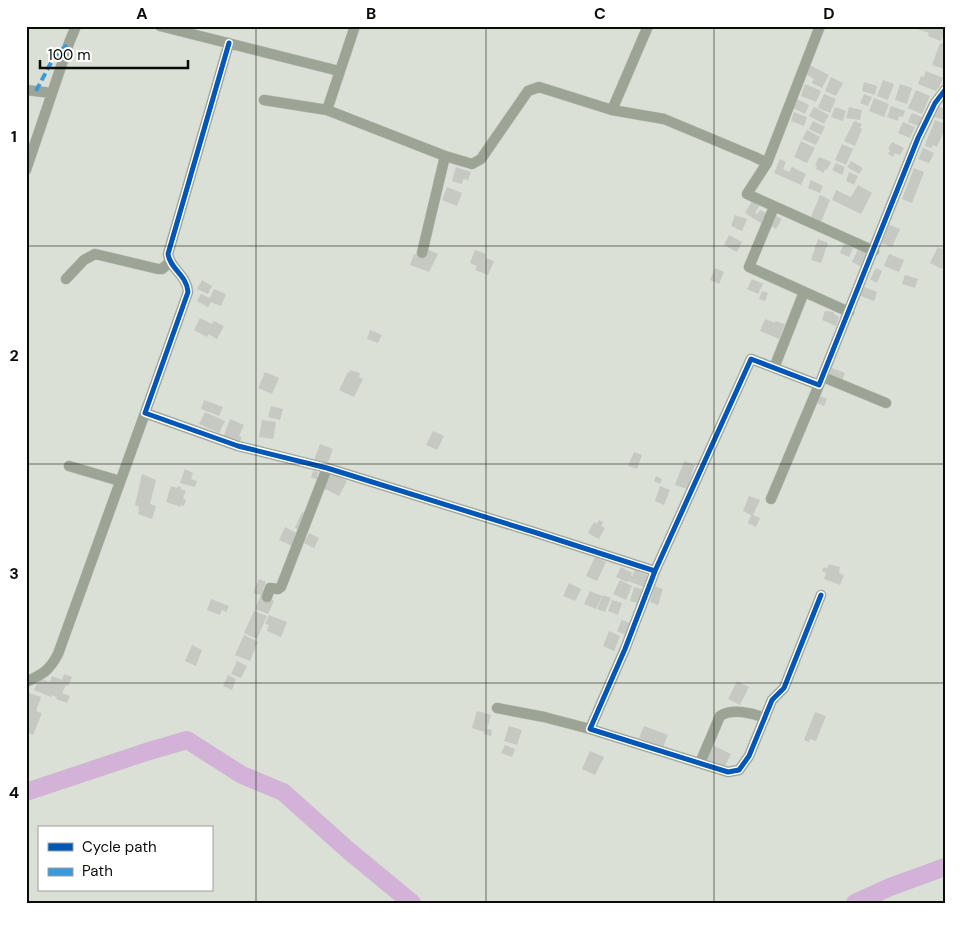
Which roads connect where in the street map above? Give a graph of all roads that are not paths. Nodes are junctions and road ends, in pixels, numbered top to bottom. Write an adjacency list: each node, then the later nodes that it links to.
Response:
1 (76, 26): 10 (street)
2 (160, 26): 6 (street)
3 (355, 26): 7 (street)
4 (648, 26): 13 (street)
5 (820, 26): 15 (street)
6 (229, 43): 7 (street); 20 (street)
7 (339, 71): 12 (street)
8 (26, 90): 10 (street)
9 (945, 90): 18 (street)
10 (52, 93): 16 (street)
11 (264, 100): 12 (street)
12 (328, 110): 14 (street)
13 (612, 110): 14 (street); 15 (street)
14 (445, 156): 19 (street)
15 (767, 163): 17 (street)
16 (26, 170)
17 (774, 207): 18 (street); 22 (street)
18 (874, 251): 23 (street)
19 (422, 253)
20 (170, 262): 21 (street); 27 (street)
21 (66, 279)
22 (804, 292): 23 (street); 24 (street)
23 (849, 312): 25 (street)
24 (774, 368): 25 (street); 32 (street)
25 (821, 381): 26 (street); 31 (street)
26 (886, 403)
27 (145, 413): 29 (street); 30 (street)
28 (69, 466): 30 (street)
29 (327, 468): 32 (street); 34 (street)
30 (120, 481): 35 (street)
31 (771, 498)
32 (655, 571): 38 (street)
33 (821, 596): 37 (street)
34 (267, 597)
35 (26, 682)
36 (497, 708): 38 (street)
37 (765, 718): 39 (street); 39 (street)
38 (590, 729): 39 (street)
39 (700, 763)

